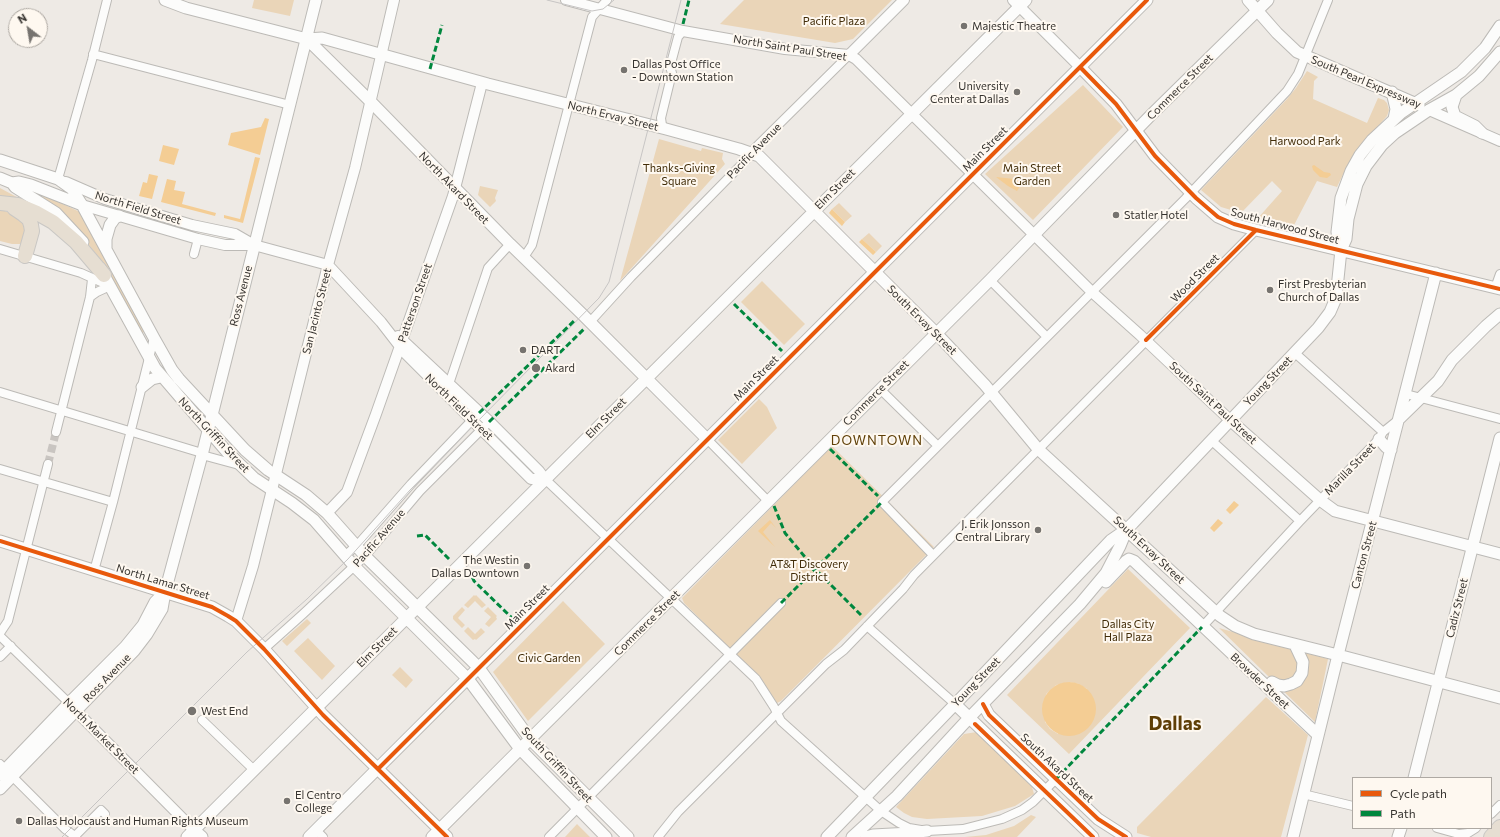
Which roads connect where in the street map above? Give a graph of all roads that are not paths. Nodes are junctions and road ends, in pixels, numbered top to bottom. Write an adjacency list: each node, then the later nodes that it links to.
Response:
1 (107, 0): 19 (street)
2 (165, 0): 17 (main road, North Akard Street)
3 (316, 0): 17 (main road, Ross Avenue)
4 (394, 0): 20 (street, San Jacinto Street)
5 (566, 0): 13 (street, North Saint Paul Street)
6 (607, 0): 13 (street)
7 (904, 0): 21 (street, Pacific Avenue)
8 (1147, 0): 23 (main road, Main Street)
9 (1248, 0): 14 (main road, South Pearl Expressway)
10 (1268, 0): 14 (main road, Commerce Street)
11 (1328, 0): 22 (street)
12 (1019, 2): 23 (street); 33 (main road, Elm Street)
13 (599, 10): 16 (street, North Saint Paul Street); 31 (street)
14 (1257, 10): 22 (main road, South Pearl Expressway); 36 (main road, Commerce Street)
15 (1500, 26): 29 (main road)
16 (683, 31): 21 (street, North Saint Paul Street); 35 (street)
17 (307, 39): 20 (main road, North Ervay Street); 24 (main road, North Akard Street); 30 (main road, Ross Avenue)
18 (1500, 52): 27 (main road)
19 (93, 54): 30 (street); 43 (street)
20 (378, 54): 24 (main road); 25 (main road, North Ervay Street); 28 (street, San Jacinto Street)
21 (849, 55): 33 (street, North Saint Paul Street); 39 (street, Pacific Avenue)
22 (1305, 56): 26 (main road, South Pearl Expressway); 46 (street)
23 (1080, 67): 36 (main road, South Harwood Street); 41 (main road, Main Street)
24 (346, 77): 28 (main road, North Akard Street)
25 (482, 83): 31 (main road, North Ervay Street); 45 (street, Patterson Street)
26 (1392, 92): 29 (main road, South Pearl Expressway); 34 (main road)
27 (1456, 94): 32 (main road); 37 (main road)
28 (371, 102): 45 (main road, North Akard Street); 63 (street, San Jacinto Street)
29 (1415, 102): 32 (main road, South Pearl Expressway); 34 (main road, Young Street)
30 (290, 105): 56 (main road, Ross Avenue)
31 (569, 106): 35 (main road, North Ervay Street); 62 (street)
32 (1429, 110): 37 (street, South Pearl Expressway); 59 (main road, Young Street)
33 (912, 114): 41 (street, North Saint Paul Street); 49 (main road, Elm Street)
34 (1394, 119): 59 (main road, Young Street)
35 (666, 130): 39 (main road, North Ervay Street)
36 (1136, 130): 46 (main road, South Harwood Street); 53 (main road, Commerce Street)
37 (1482, 134): 38 (street, South Pearl Expressway)
38 (1500, 141)
39 (751, 154): 49 (main road, North Ervay Street); 73 (street, Pacific Avenue)
40 (0, 160): 43 (main road, North Field Street)
41 (972, 174): 53 (street, South Saint Paul Street); 64 (main road, Main Street)
42 (0, 178): 43 (main road); 44 (main road, North Field Street)
43 (58, 179): 48 (main road, North Griffin Street); 50 (street, North Field Street)
44 (12, 183): 48 (main road, North Field Street); 67 (main road, North Griffin Street)
45 (455, 188): 55 (main road, North Akard Street); 78 (street, Patterson Street)
46 (1191, 193): 52 (main road, South Harwood Street); 70 (street)
47 (2, 203): 61 (highway); 67 (highway)
48 (82, 205): 51 (street, North Field Street); 58 (main road, North Griffin Street)
49 (813, 211): 64 (main road, North Ervay Street); 82 (main road, Elm Street)
50 (153, 213): 51 (street); 56 (street, North Field Street)
51 (119, 216): 54 (street, North Field Street); 58 (main road)
52 (1256, 230): 59 (main road, South Harwood Street); 77 (street, Wood Street)
53 (1034, 234): 68 (main road, Commerce Street); 70 (street, South Saint Paul Street)
54 (198, 239): 56 (street, North Field Street); 60 (street)
55 (510, 244): 62 (main road, North Akard Street); 83 (street)
56 (254, 245): 63 (street, North Field Street); 91 (main road, Ross Avenue)
57 (0, 249): 61 (street)
58 (106, 250): 76 (main road, North Griffin Street)
59 (1341, 250): 65 (main road, South Harwood Street); 79 (main road, Young Street)
60 (194, 254)
61 (25, 256): 67 (street)
62 (524, 257): 73 (main road, North Akard Street)
63 (328, 265): 78 (street, North Field Street); 111 (street, San Jacinto Street)
64 (875, 273): 74 (main road, South Ervay Street); 102 (main road, Main Street)
65 (1436, 274): 69 (main road, South Harwood Street); 88 (main road, Canton Street)
66 (1500, 274): 69 (street)
67 (102, 280): 71 (street); 71 (street); 80 (main road, North Griffin Street)
68 (990, 280): 74 (main road, Commerce Street); 75 (street)
69 (1498, 289)
70 (1092, 292): 75 (street); 77 (street, South Saint Paul Street)
71 (90, 297): 90 (street)
72 (1500, 314): 89 (main road, Marilla Street)
73 (590, 322): 82 (main road, North Akard Street)
74 (936, 333): 85 (main road, Commerce Street); 87 (main road, South Ervay Street)
75 (1047, 337): 87 (street)
76 (154, 338): 80 (street); 91 (main road, North Griffin Street)
77 (1146, 340): 94 (street, South Saint Paul Street); 105 (street, Wood Street)
78 (401, 344): 83 (street, North Field Street); 92 (street, North Field Street); 118 (street, Patterson Street)
79 (1295, 353): 94 (main road, Young Street); 100 (street)
80 (149, 359): 81 (main road, North Griffin Street); 84 (street)
81 (162, 377): 84 (main road); 97 (main road, North Griffin Street)
82 (646, 378): 102 (main road, North Akard Street); 112 (main road, Elm Street)
83 (448, 384): 92 (street, North Field Street)
84 (142, 387): 99 (street)
85 (880, 389): 104 (street); 116 (main road, Commerce Street)
86 (0, 392): 90 (street, North Griffin Street)
87 (991, 392): 104 (street); 105 (main road, South Ervay Street)
88 (1406, 394): 89 (street); 95 (main road, Canton Street)
89 (1421, 398): 93 (street); 95 (main road, Marilla Street)
90 (61, 411): 98 (street); 99 (street, North Griffin Street)
91 (211, 414): 97 (main road, Ross Avenue); 111 (main road, North Griffin Street)
92 (476, 416): 96 (street, North Field Street); 124 (street, Pacific Avenue)
93 (1500, 419)
94 (1230, 420): 103 (main road, Young Street); 115 (main road, South Saint Paul Street)
95 (1398, 420): 100 (street, Marilla Street); 106 (main road, Canton Street)
96 (485, 426): 112 (street, North Field Street); 130 (street, Pacific Avenue)
97 (207, 429): 107 (main road, Ross Avenue); 109 (main road, North Griffin Street)
98 (56, 432)
99 (131, 432): 107 (street, North Griffin Street); 117 (street)
100 (1381, 436): 106 (main road); 115 (street, Marilla Street)
101 (1500, 438): 125 (main road, Cadiz Street)
102 (707, 439): 116 (street); 122 (main road, Main Street)
103 (1211, 440): 119 (street); 121 (main road, Young Street)
104 (938, 446): 128 (street)
105 (1038, 449): 121 (main road, South Ervay Street); 128 (street, Wood Street)
106 (1391, 450): 120 (main road, Canton Street)
107 (202, 454): 109 (street, North Griffin Street); 133 (main road, Ross Avenue)
108 (48, 464): 113 (street)
109 (240, 465): 114 (main road, North Griffin Street)
110 (0, 468): 113 (street)
111 (276, 476): 114 (street, San Jacinto Street); 118 (main road, North Griffin Street)
112 (545, 479): 122 (street, North Field Street); 137 (main road, Elm Street)
113 (44, 482): 117 (street); 126 (street)
114 (272, 490): 129 (main road, North Griffin Street); 140 (street, San Jacinto Street)
115 (1320, 500): 119 (street, Marilla Street); 120 (main road, South Saint Paul Street)
116 (768, 501): 134 (main road, Commerce Street)
117 (113, 502): 132 (street)
118 (327, 513): 124 (main road, North Griffin Street)
119 (1300, 521): 138 (street, Marilla Street)
120 (1373, 521): 125 (main road, South Saint Paul Street); 148 (main road, Canton Street)
121 (1127, 529): 136 (main road, Young Street); 138 (main road, South Ervay Street); 154 (main road, Young Street)
122 (608, 538): 134 (street, North Field Street); 150 (main road, Main Street)
123 (0, 542): 126 (main road, North Lamar Street)
124 (356, 546): 129 (street, Pacific Avenue); 130 (main road, North Griffin Street)
125 (1472, 547): 127 (main road, South Saint Paul Street); 152 (main road, Cadiz Street)
126 (27, 550): 132 (main road, North Lamar Street); 143 (street)
127 (1500, 554)
128 (933, 555): 141 (street, Wood Street)
129 (345, 556): 131 (main road, North Griffin Street)
130 (365, 556): 131 (street, Pacific Avenue); 137 (main road, North Griffin Street)
131 (354, 566): 139 (main road, North Griffin Street); 146 (street, Pacific Avenue)
132 (94, 571): 133 (main road, North Lamar Street)
133 (165, 592): 140 (main road, North Lamar Street); 156 (main road, Ross Avenue)
134 (672, 598): 147 (street, North Field Street); 163 (main road, Commerce Street)
135 (781, 603): 147 (street)
136 (1080, 604): 142 (main road, Browder Street); 155 (main road, Young Street)
137 (416, 607): 139 (main road, Elm Street); 150 (main road, North Griffin Street)
138 (1216, 612): 142 (street, Marilla Street); 144 (main road, South Ervay Street)
139 (406, 617): 151 (main road, North Griffin Street); 157 (main road, Elm Street)
140 (236, 621): 146 (main road, North Lamar Street)
141 (867, 626): 154 (street); 159 (street, Wood Street)
142 (1202, 627): 158 (main road, Browder Street)
143 (0, 635): 145 (street, North Market Street)
144 (1295, 645): 148 (main road, South Ervay Street); 158 (main road)
145 (11, 646): 149 (street); 156 (street, North Market Street)
146 (264, 649): 157 (main road, North Lamar Street)
147 (730, 653): 159 (street, North Field Street); 173 (street)
148 (1338, 655): 152 (main road, South Ervay Street); 162 (main road, Canton Street)
149 (0, 657)
150 (479, 668): 151 (main road, Main Street); 163 (main road, South Griffin Street)
151 (468, 678): 164 (main road, South Griffin Street); 165 (main road, Main Street)
152 (1438, 682): 153 (main road, South Ervay Street); 168 (main road, Cadiz Street)
153 (1500, 698)
154 (955, 704): 160 (main road); 174 (main road, Young Street)
155 (983, 704): 160 (main road, Young Street); 169 (main road, South Akard Street)
156 (72, 707): 167 (main road, Ross Avenue); 185 (street, North Market Street)
157 (316, 707): 165 (main road, North Lamar Street); 166 (main road, Elm Street)
158 (1289, 708): 162 (main road, Browder Street)
159 (777, 713): 174 (street, North Field Street); 192 (street, Wood Street)
160 (970, 718): 171 (main road); 178 (main road, Young Street)
161 (202, 720): 166 (street)
162 (1318, 735): 172 (main road, Canton Street)
163 (530, 739): 164 (main road, Commerce Street); 173 (main road, South Griffin Street)
164 (520, 749): 177 (main road, South Griffin Street); 187 (main road, Commerce Street)
165 (378, 769): 186 (main road, Main Street); 187 (main road, North Lamar Street)
166 (254, 770): 185 (main road, Elm Street)
167 (4, 771): 170 (main road, Ross Avenue); 188 (street)
168 (1414, 777)
169 (1056, 779): 171 (street); 197 (main road, South Akard Street)
170 (0, 789)
171 (1044, 791): 184 (street); 196 (main road)
172 (1303, 794): 176 (street); 198 (main road, Canton Street)
173 (587, 797): 177 (street); 191 (main road, South Griffin Street)
174 (866, 798): 178 (street, North Field Street); 193 (main road, Young Street)
175 (1500, 804): 179 (street)
176 (1352, 806)
177 (577, 807): 189 (street); 190 (main road, South Griffin Street)
178 (881, 811): 184 (street); 194 (main road, Young Street)
179 (1492, 813)
180 (105, 814): 188 (street)
181 (1500, 827): 199 (highway)
182 (1440, 829): 183 (street)
183 (1474, 829)
184 (927, 831): 195 (main road)
185 (194, 835)
186 (316, 835)
187 (439, 835)
188 (76, 836)
189 (548, 837)
190 (606, 837)
191 (628, 837)
192 (658, 837)
193 (826, 837)
194 (852, 837)
195 (866, 837)
196 (1093, 837)
197 (1126, 837)
198 (1293, 837)
199 (1491, 837)

